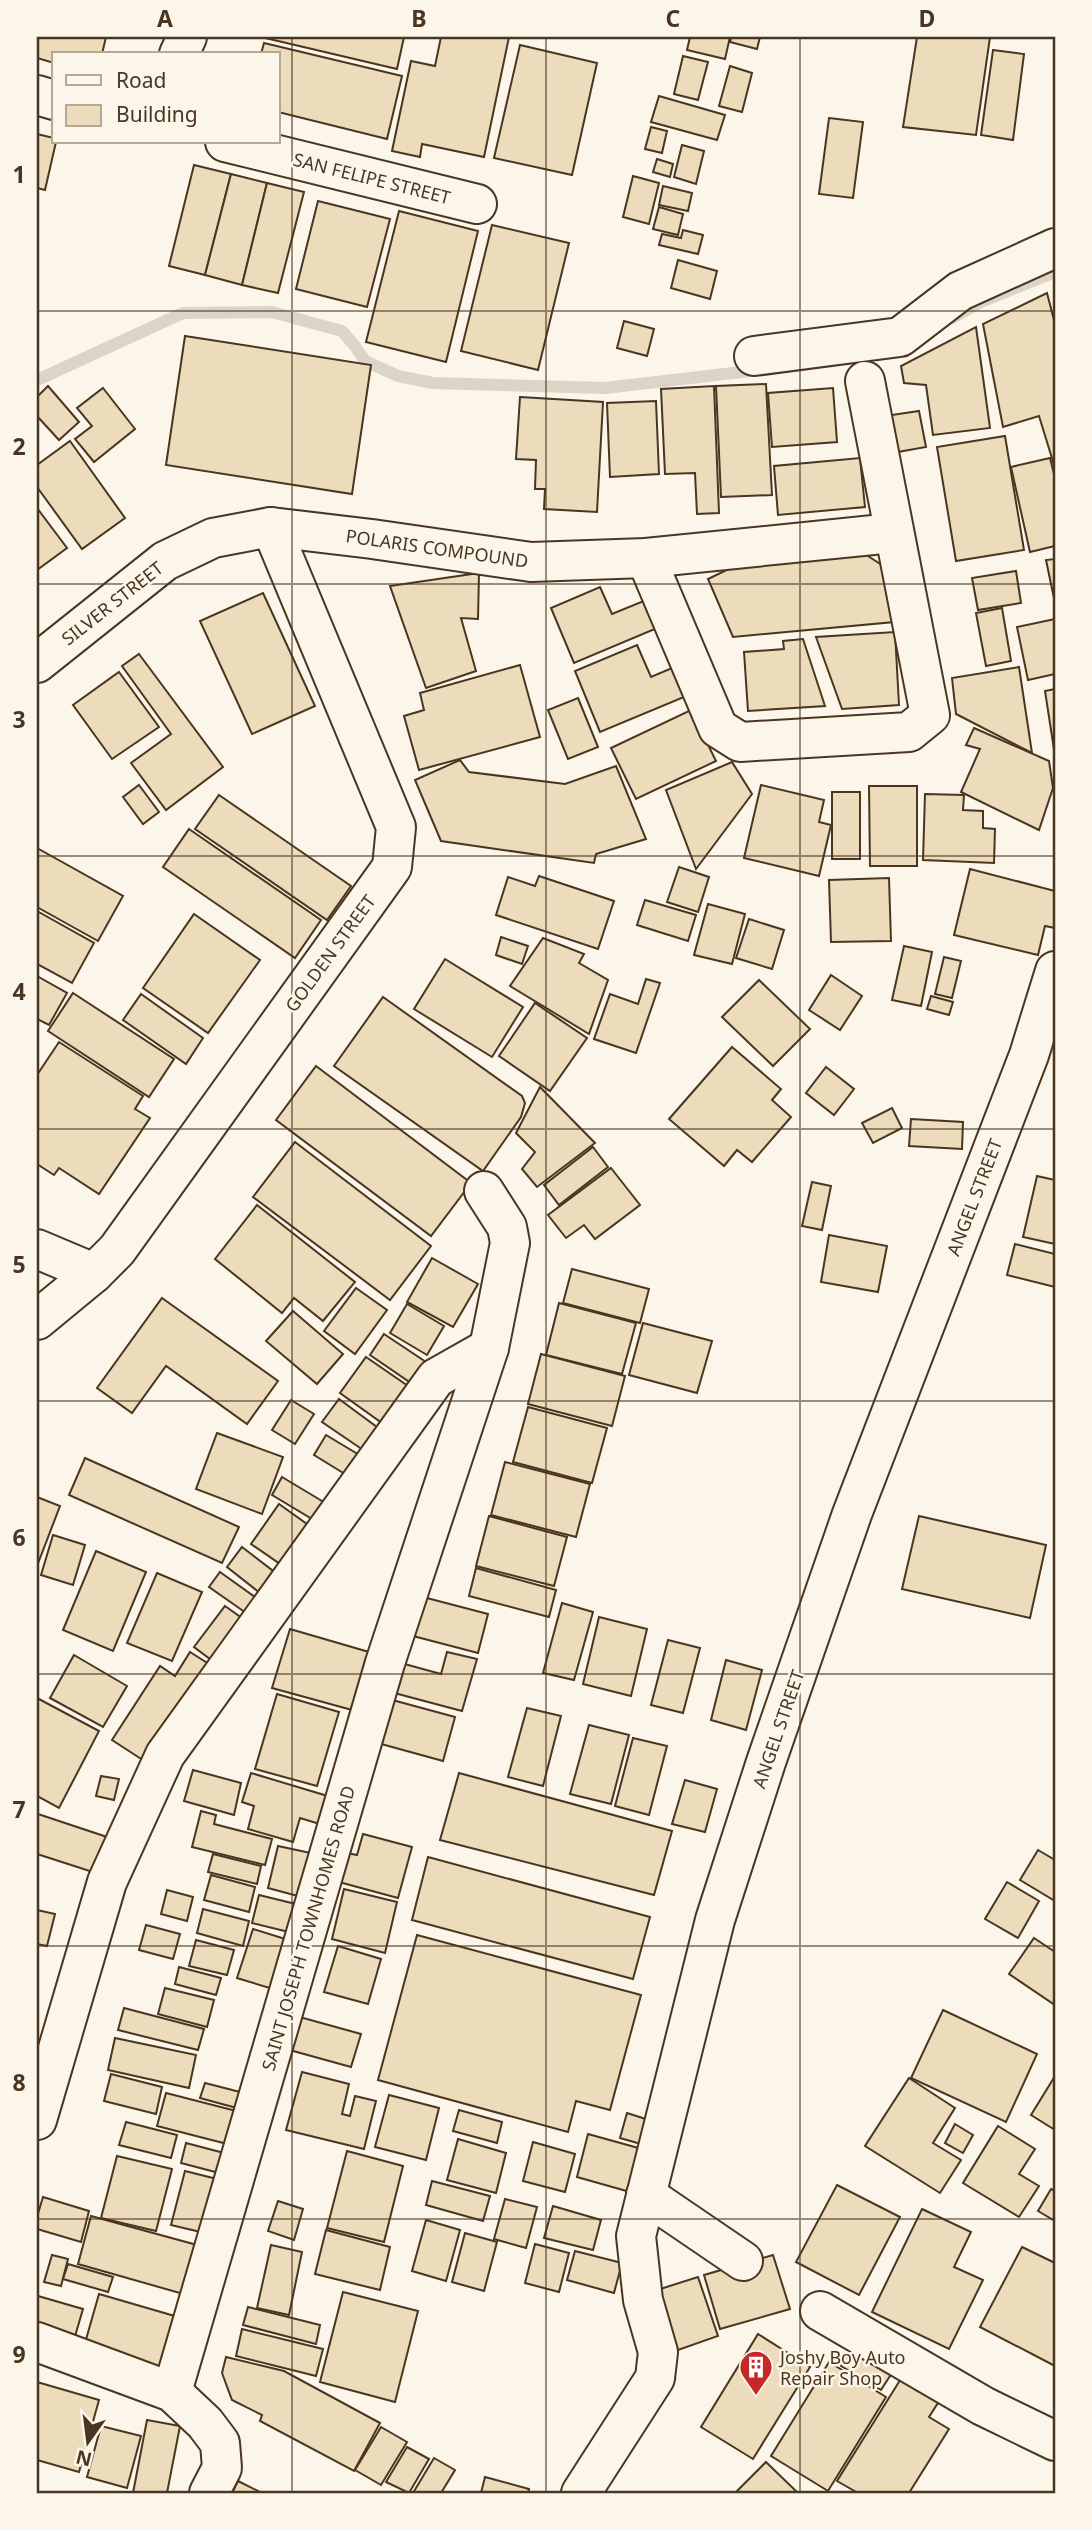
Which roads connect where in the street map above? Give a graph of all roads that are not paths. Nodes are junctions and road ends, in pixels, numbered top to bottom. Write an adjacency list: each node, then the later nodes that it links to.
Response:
1 (233, 144): 2 (street, SAN FELIPE STREET)
2 (477, 205)
3 (1055, 248): 4 (street)
4 (754, 356)
5 (864, 381): 7 (street)
6 (271, 527): 8 (street, POLARIS COMPOUND); 9 (street, SILVER STREET); 13 (street, GOLDEN STREET)
7 (893, 533): 8 (street, POLARIS COMPOUND); 8 (street)
8 (646, 558)
9 (37, 663)
10 (1055, 971): 17 (street, ANGEL STREET)
11 (484, 1191): 15 (street, SAINT JOSEPH TOWNHOMES ROAD)
12 (37, 1249): 13 (street)
13 (94, 1273): 14 (street, GOLDEN STREET)
14 (37, 1320)
15 (489, 1348): 16 (street); 21 (street, SAINT JOSEPH TOWNHOMES ROAD)
16 (37, 2119)
17 (646, 2196): 18 (street); 24 (street, ANGEL STREET)
18 (743, 2261)
19 (820, 2311): 22 (street)
20 (37, 2342): 21 (street)
21 (172, 2392): 23 (street)
22 (1055, 2441)
23 (209, 2493)
24 (581, 2493)

